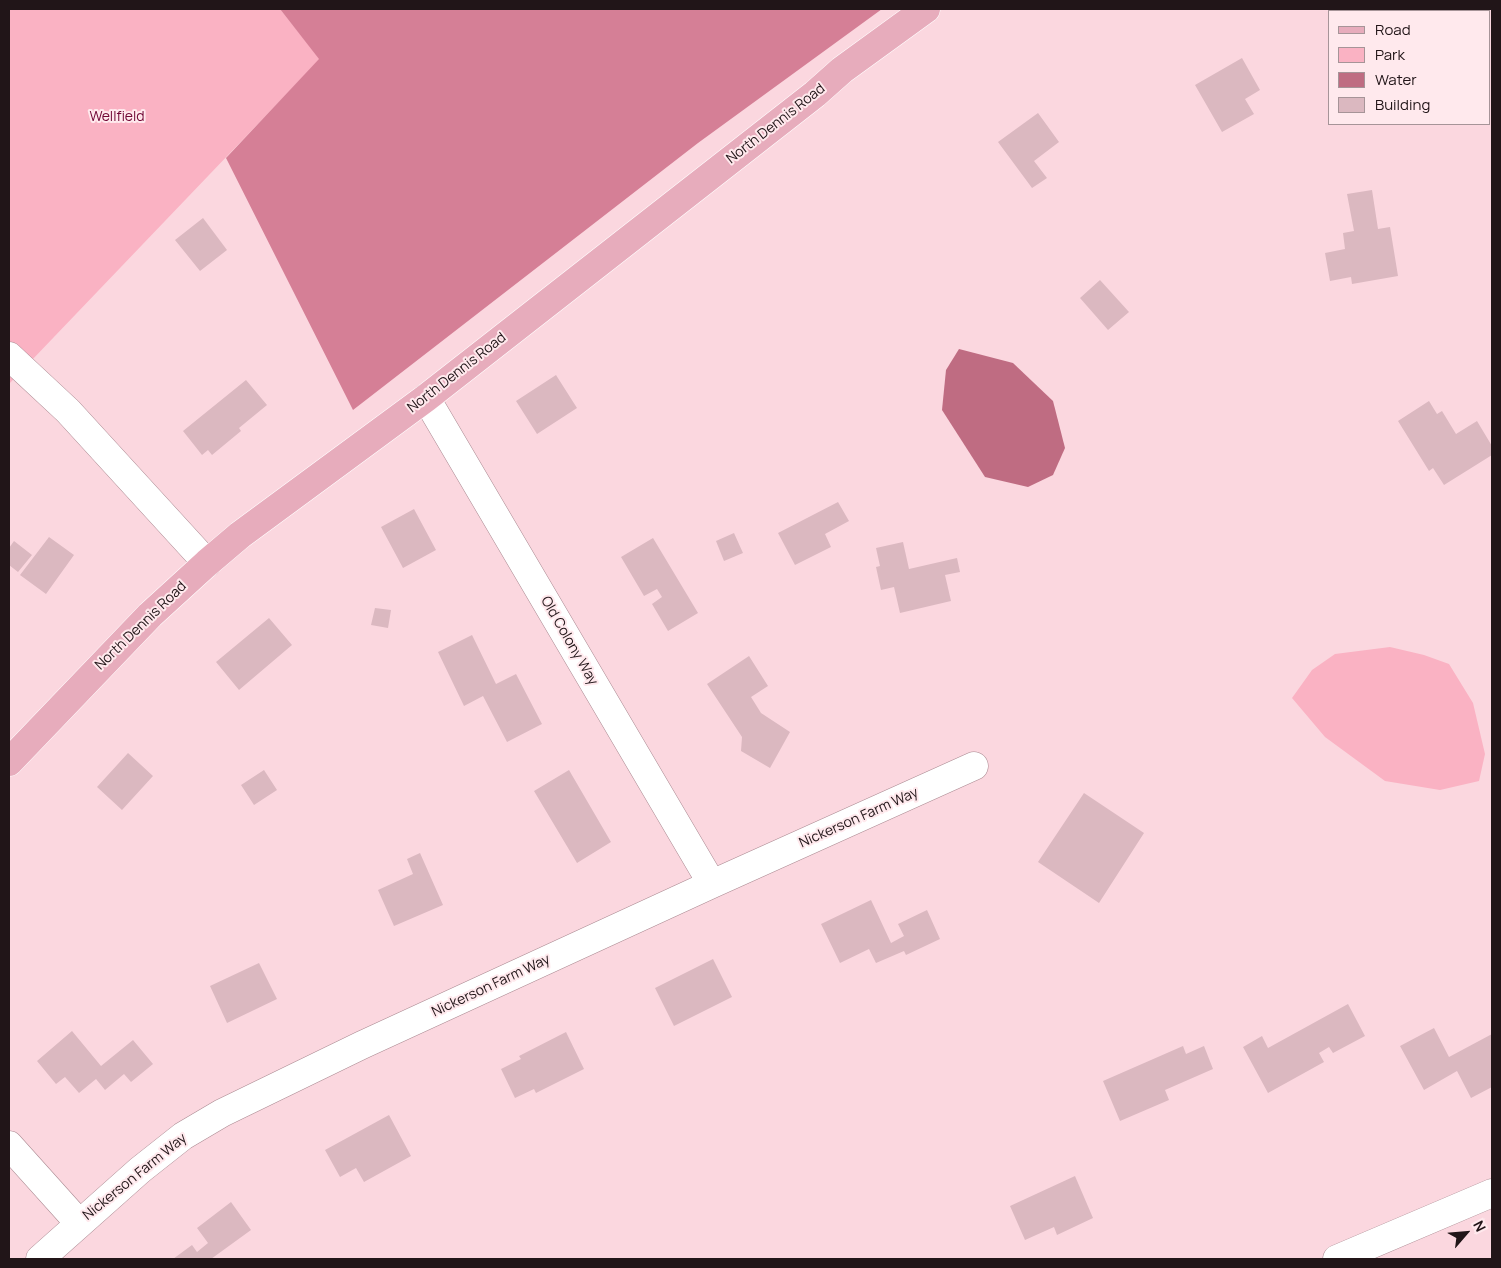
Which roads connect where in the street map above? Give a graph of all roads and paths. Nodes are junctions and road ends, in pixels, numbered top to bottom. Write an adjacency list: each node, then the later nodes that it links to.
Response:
1 (926, 9): 3 (main road, North Dennis Road)
2 (9, 356): 4 (street)
3 (426, 398): 4 (main road, North Dennis Road); 7 (street, Old Colony Way)
4 (207, 563): 5 (main road, North Dennis Road)
5 (9, 762)
6 (974, 766): 7 (street, Nickerson Farm Way)
7 (712, 884): 10 (street, Nickerson Farm Way)
8 (9, 1145): 10 (street)
9 (1492, 1193): 12 (street)
10 (79, 1223): 11 (street, Nickerson Farm Way)
11 (40, 1259)
12 (1337, 1259)

